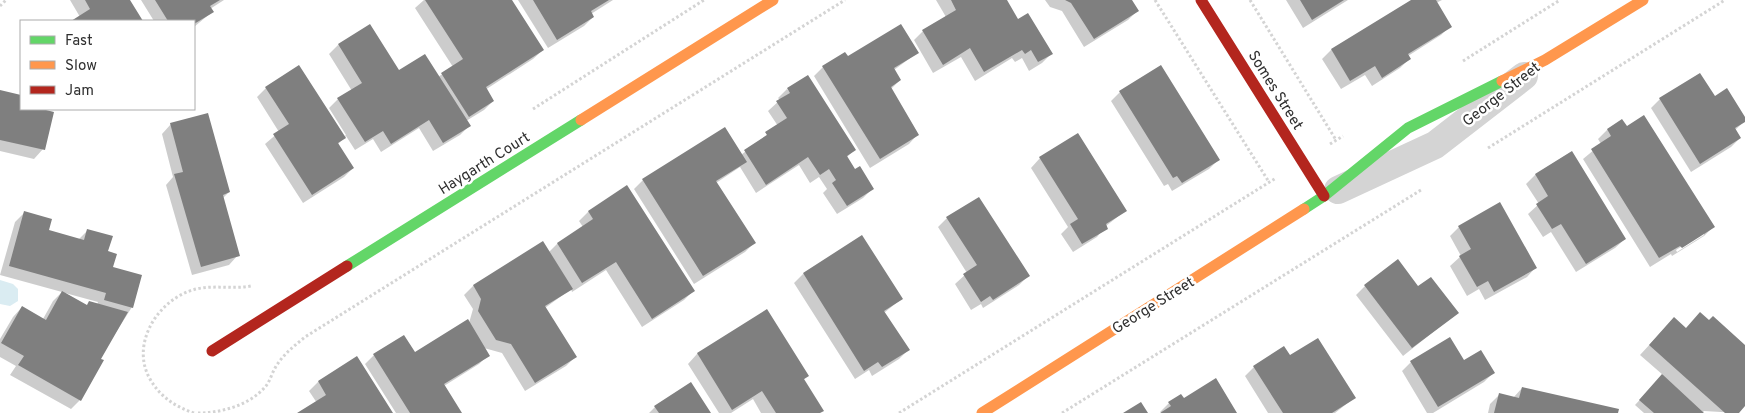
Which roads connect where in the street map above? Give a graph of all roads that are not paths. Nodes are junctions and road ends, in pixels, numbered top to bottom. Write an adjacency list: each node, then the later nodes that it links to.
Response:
1 (772, 0): 6 (street, Haygarth Court)
2 (1202, 0): 5 (street, Somes Street)
3 (1643, 0): 4 (street, George Street)
4 (1545, 60): 5 (street, George Street)
5 (1324, 196): 7 (street, George Street)
6 (212, 351)
7 (982, 413)

